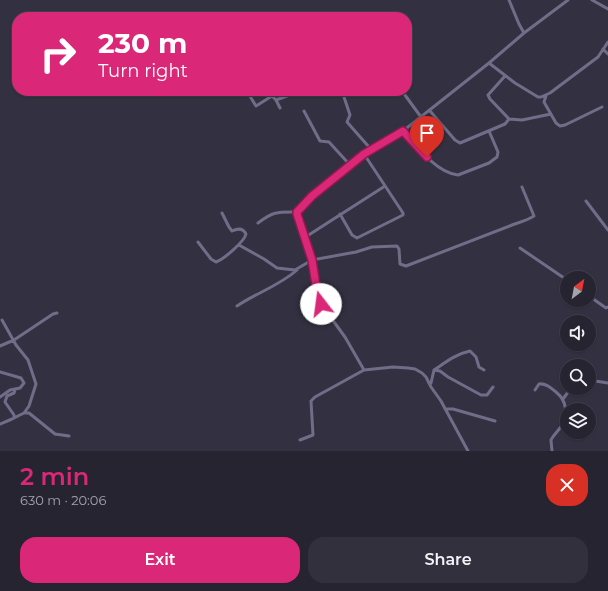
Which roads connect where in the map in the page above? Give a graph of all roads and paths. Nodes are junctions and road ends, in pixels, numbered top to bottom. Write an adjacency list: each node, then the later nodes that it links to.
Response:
1 (509, 0): 5 (street)
2 (568, 0): 5 (street)
3 (592, 0): 4 (street)
4 (608, 9)
5 (524, 33): 9 (street)
6 (608, 42): 7 (street)
7 (603, 49): 8 (street); 17 (street)
8 (608, 54)
9 (490, 64): 10 (street); 22 (street)
10 (505, 76): 17 (street); 25 (street)
11 (250, 96): 12 (street)
12 (272, 96)
13 (272, 96): 18 (street)
14 (287, 96): 18 (street)
15 (344, 96): 28 (street)
16 (405, 96): 24 (street)
17 (546, 96): 23 (street)
18 (276, 100): 20 (street)
19 (602, 107): 23 (street)
20 (280, 108)
21 (304, 111): 30 (street)
22 (430, 111): 24 (street); 27 (street)
23 (551, 114): 25 (street)
24 (420, 117): 26 (street)
25 (509, 119): 27 (street)
26 (403, 131): 27 (street); 28 (street)
27 (489, 131)
28 (368, 151): 29 (street)
29 (364, 154): 30 (street); 31 (street)
30 (350, 165): 34 (street)
31 (385, 186): 36 (street); 36 (street)
32 (522, 187): 43 (street)
33 (586, 201): 38 (street)
34 (297, 212): 37 (street); 39 (street)
35 (222, 213): 41 (street)
36 (340, 214): 39 (street)
37 (258, 223)
38 (608, 230)
39 (304, 238): 43 (street)
40 (198, 242): 41 (street)
41 (239, 245): 44 (street)
42 (520, 248): 45 (street)
43 (312, 260): 44 (street); 53 (street)
44 (297, 270): 47 (street)
45 (560, 275)
46 (596, 301): 48 (street)
47 (237, 306)
48 (608, 307)
49 (57, 313): 51 (street)
50 (2, 320): 51 (street)
51 (14, 340): 52 (street); 67 (street)
52 (0, 346)
53 (364, 370): 59 (street); 72 (street)
54 (434, 370): 55 (street); 59 (street); 60 (street)
55 (484, 370)
56 (0, 372): 61 (street)
57 (596, 380): 58 (street)
58 (608, 384)
59 (431, 387): 66 (street)
60 (493, 387)
61 (15, 390): 64 (street); 68 (street)
62 (535, 390): 65 (street)
63 (566, 395): 65 (street)
64 (0, 397)
65 (563, 399): 74 (street)
66 (445, 409): 69 (street); 73 (street)
67 (24, 413): 68 (street); 71 (street)
68 (14, 418): 70 (street)
69 (495, 421)
70 (0, 424)
71 (69, 436)
72 (300, 440)
73 (468, 451)
74 (552, 451)

